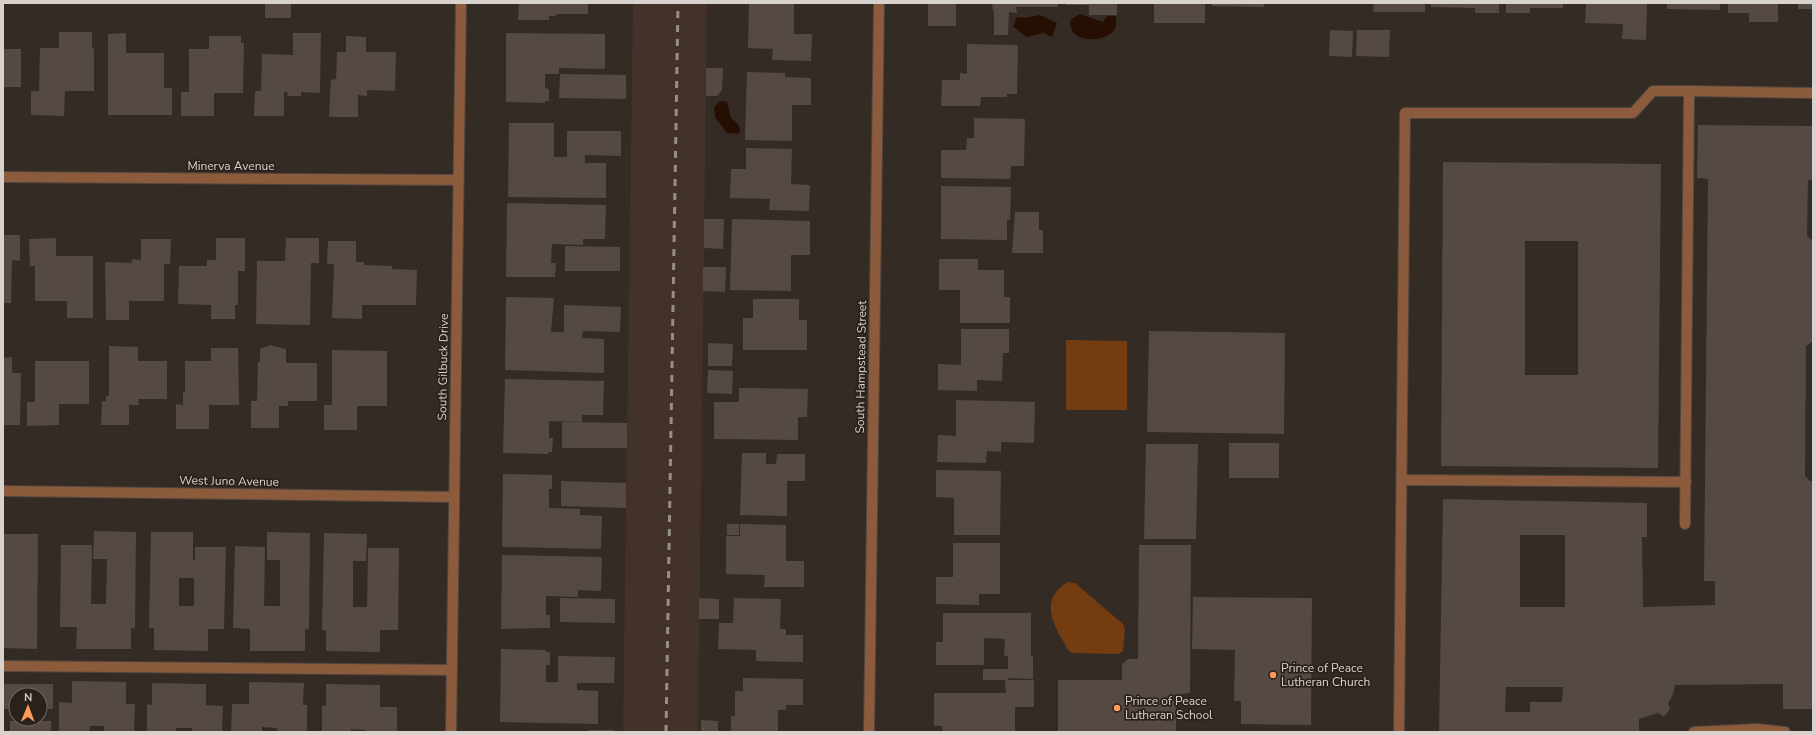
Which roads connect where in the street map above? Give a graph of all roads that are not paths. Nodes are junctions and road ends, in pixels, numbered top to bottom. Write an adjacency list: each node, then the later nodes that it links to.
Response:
1 (461, 3): 6 (street, South Gilbuck Drive)
2 (879, 3): 15 (street, South Hampstead Street)
3 (1689, 92): 4 (street); 7 (street); 8 (street)
4 (1813, 93)
5 (3, 177): 6 (street, Minerva Avenue)
6 (459, 180): 10 (street, South Gilbuck Drive)
7 (1402, 480): 8 (street); 16 (street)
8 (1686, 482): 11 (street)
9 (3, 491): 10 (street, West Juno Avenue)
10 (454, 496): 13 (street, South Gilbuck Drive)
11 (1685, 524)
12 (3, 666): 13 (street)
13 (452, 670): 14 (street, South Gilbuck Drive)
14 (451, 732)
15 (869, 732)
16 (1399, 732)
17 (1694, 732): 18 (street)
18 (1785, 732)

